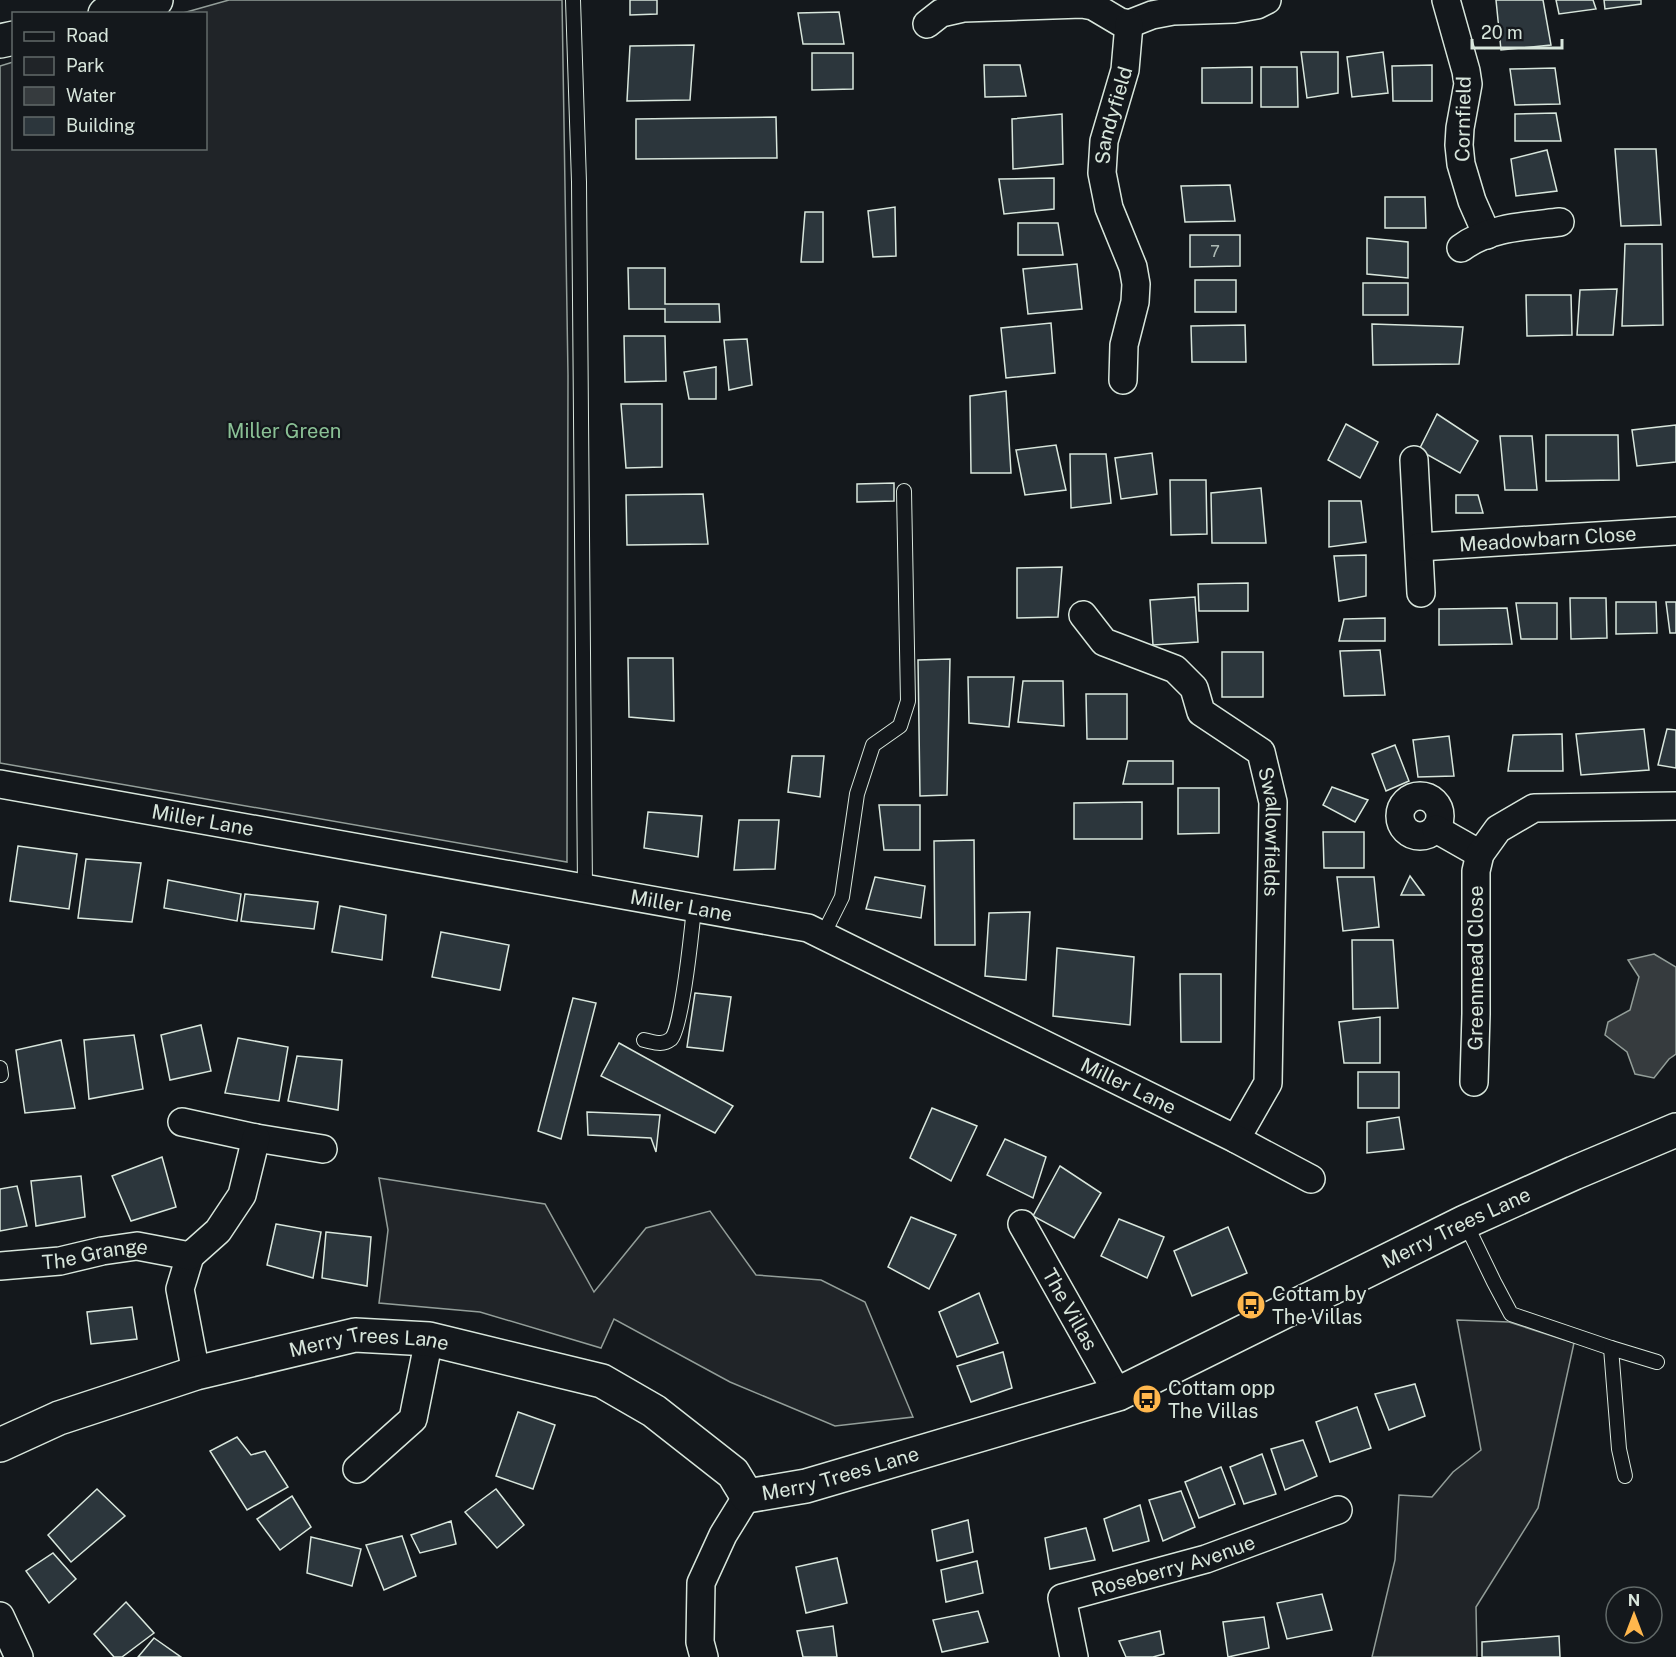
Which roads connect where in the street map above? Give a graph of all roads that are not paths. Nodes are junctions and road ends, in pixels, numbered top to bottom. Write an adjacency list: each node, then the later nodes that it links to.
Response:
1 (156, 0): 5 (street)
2 (573, 0): 22 (lane)
3 (1267, 0): 7 (street)
4 (1446, 0): 9 (street, Cornfield)
5 (112, 12)
6 (927, 24): 7 (street)
7 (1130, 24): 11 (street, Sandyfield)
8 (1560, 222): 9 (street)
9 (1487, 235): 10 (street)
10 (1461, 248)
11 (1123, 380)
12 (1414, 460): 15 (street)
13 (904, 491): 24 (lane)
14 (1676, 531): 15 (street, Meadowbarn Close)
15 (1419, 547): 16 (street)
16 (1421, 592)
17 (1083, 615): 30 (street, Swallowfields)
18 (0, 784): 22 (street, Miller Lane)
19 (1676, 806): 21 (street, Greenmead Close)
20 (1436, 829): 21 (street)
21 (1480, 854): 26 (street, Greenmead Close)
22 (585, 888): 23 (street, Miller Lane)
23 (694, 908): 24 (street, Miller Lane); 25 (lane)
24 (823, 935): 30 (street, Miller Lane)
25 (645, 1040)
26 (1474, 1082)
27 (182, 1122): 29 (street)
28 (1676, 1130): 33 (street, Merry Trees Lane)
29 (256, 1138): 31 (street); 35 (street)
30 (1236, 1139): 32 (street, Miller Lane)
31 (323, 1149)
32 (1311, 1179)
33 (1466, 1222): 38 (lane); 41 (street, Merry Trees Lane)
34 (1022, 1224): 41 (street, The Villas)
35 (190, 1256): 36 (street, The Grange); 40 (street)
36 (0, 1266)
37 (429, 1339): 40 (street, Merry Trees Lane); 43 (street); 45 (street, Merry Trees Lane)
38 (1611, 1348): 39 (lane); 44 (lane)
39 (1658, 1362)
40 (196, 1373): 42 (street, Merry Trees Lane)
41 (1118, 1394): 45 (street, Merry Trees Lane)
42 (0, 1444)
43 (357, 1470)
44 (1625, 1476)
45 (747, 1496): 49 (street)
46 (1338, 1510): 50 (street, Roseberry Avenue)
47 (0, 1616): 48 (street)
48 (19, 1657)
49 (704, 1657)
50 (1074, 1657)

